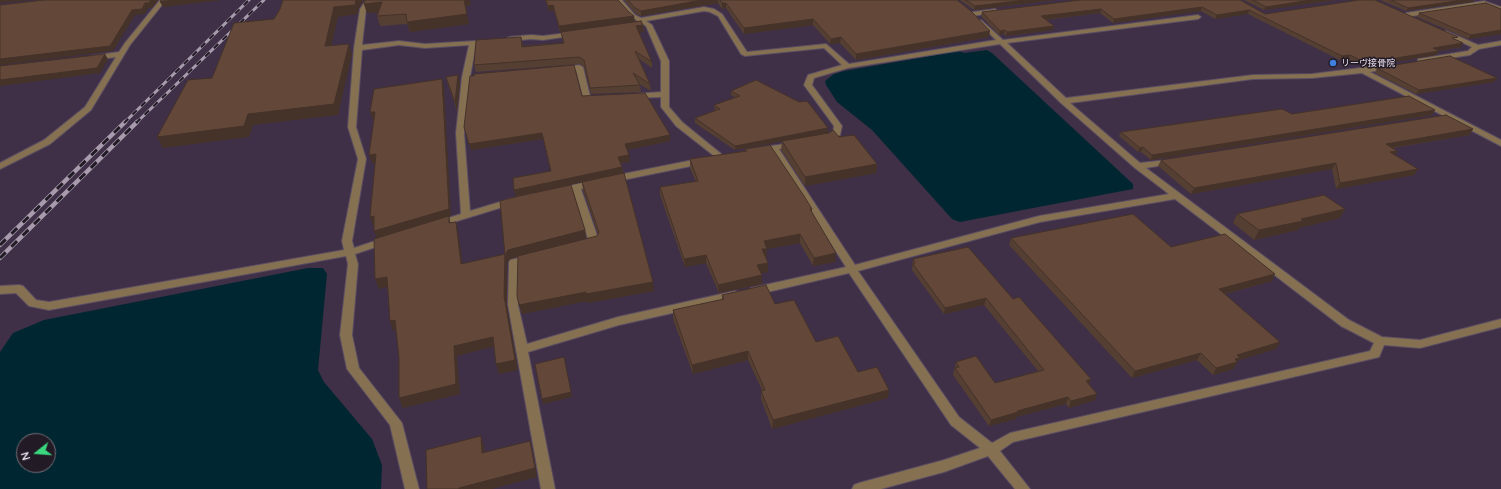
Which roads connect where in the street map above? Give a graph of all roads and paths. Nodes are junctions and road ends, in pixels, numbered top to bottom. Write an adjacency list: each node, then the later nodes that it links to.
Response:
1 (163, 0): 19 (street)
2 (369, 0): 18 (street)
3 (619, 0): 9 (street)
4 (1501, 9): 7 (street)
5 (1004, 10): 15 (street)
6 (1399, 12): 7 (street)
7 (1406, 15): 10 (street)
8 (1198, 17): 15 (street)
9 (642, 21): 11 (street); 22 (street); 26 (street)
10 (1420, 22)
11 (630, 25)
12 (1442, 31): 17 (street)
13 (580, 33): 14 (street)
14 (473, 42): 18 (street); 42 (street)
15 (1000, 42): 22 (street); 29 (street)
16 (1501, 43): 17 (street)
17 (1477, 46): 21 (street)
18 (358, 48): 46 (street)
19 (120, 54): 20 (street); 36 (street)
20 (83, 59)
21 (1417, 62)
22 (847, 66): 30 (street)
23 (1394, 66): 25 (street)
24 (555, 69): 28 (street)
25 (1363, 71): 29 (street); 32 (street)
26 (665, 94): 27 (street); 38 (street)
27 (626, 96)
28 (602, 98)
29 (1064, 101): 37 (street)
30 (818, 139)
31 (803, 142): 33 (street)
32 (1501, 143)
33 (774, 148): 34 (street); 48 (street)
34 (751, 152)
35 (1177, 160): 37 (street)
36 (0, 166)
37 (1138, 166): 40 (street)
38 (576, 187): 39 (street); 45 (street)
39 (547, 193)
40 (1176, 196): 48 (street); 51 (street)
41 (525, 198): 42 (street)
42 (466, 215): 43 (street)
43 (430, 226)
44 (394, 238): 46 (street)
45 (572, 247)
46 (351, 252): 49 (street); 54 (street)
47 (543, 255): 52 (street)
48 (852, 269): 52 (street); 53 (street)
49 (0, 290)
50 (1501, 323): 51 (street)
51 (1380, 341): 53 (street)
52 (522, 350): 55 (street)
53 (991, 450): 56 (street); 57 (street)
54 (412, 489)
55 (548, 489)
56 (859, 489)
57 (1023, 489)

